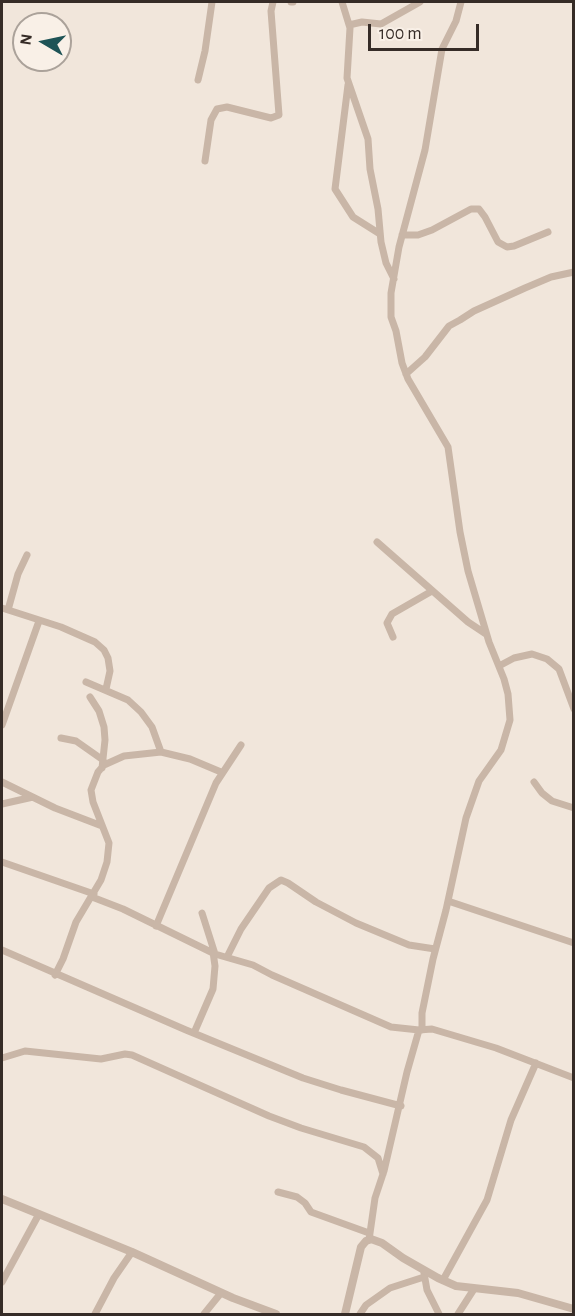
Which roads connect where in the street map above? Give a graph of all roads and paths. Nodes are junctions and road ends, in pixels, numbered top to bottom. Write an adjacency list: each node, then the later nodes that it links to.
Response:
1 (212, 2): 7 (street)
2 (272, 2): 9 (street)
3 (342, 2): 6 (street)
4 (420, 2): 6 (street)
5 (461, 2): 12 (street)
6 (349, 25): 8 (street)
7 (198, 80)
8 (349, 83): 11 (street); 11 (street)
9 (205, 161)
10 (548, 232): 12 (street)
11 (380, 234): 14 (street)
12 (402, 235): 14 (street)
13 (573, 272): 15 (street)
14 (394, 279): 15 (street)
15 (406, 374): 21 (street)
16 (377, 542): 18 (street)
17 (27, 555): 19 (street)
18 (432, 591): 21 (street); 22 (street)
19 (5, 609): 20 (street)
20 (39, 621): 25 (street); 28 (street)
21 (486, 634): 23 (street)
22 (393, 637)
23 (499, 666): 27 (street); 42 (street)
24 (86, 682): 25 (street)
25 (106, 689): 31 (street)
26 (90, 697): 32 (street)
27 (573, 709)
28 (2, 725)
29 (61, 738): 32 (street)
30 (241, 745): 33 (street)
31 (161, 752): 32 (street); 33 (street)
32 (102, 764): 39 (street)
33 (221, 772): 44 (street)
34 (2, 782): 36 (street)
35 (534, 782): 38 (street)
36 (33, 797): 37 (street); 39 (street)
37 (2, 804)
38 (573, 808)
39 (102, 825): 41 (street)
40 (2, 862): 41 (street)
41 (93, 895): 44 (street); 50 (street)
42 (448, 901): 45 (street); 46 (street)
43 (202, 913): 48 (street)
44 (156, 926): 48 (street)
45 (573, 943)
46 (435, 949): 49 (street); 51 (street)
47 (2, 950): 50 (street)
48 (214, 953): 49 (street); 52 (street)
49 (227, 957): 51 (street)
50 (55, 975): 52 (street)
51 (421, 1030): 54 (street); 56 (street)
52 (194, 1033): 56 (street)
53 (2, 1058): 57 (street)
54 (536, 1063): 55 (street); 64 (street)
55 (573, 1078)
56 (401, 1106): 57 (street)
57 (383, 1174): 61 (street)
58 (278, 1192): 61 (street)
59 (2, 1199): 60 (street)
60 (39, 1214): 62 (street); 65 (street)
61 (369, 1236): 63 (street); 72 (street)
62 (132, 1252): 67 (street); 69 (street)
63 (424, 1274): 64 (street); 73 (street); 74 (street)
64 (443, 1280): 66 (street)
65 (2, 1282)
66 (474, 1289): 68 (street); 75 (street)
67 (220, 1293): 70 (street); 71 (street)
68 (573, 1309)
69 (95, 1314)
70 (204, 1314)
71 (276, 1314)
72 (345, 1314)
73 (360, 1314)
74 (439, 1314)
75 (458, 1314)

